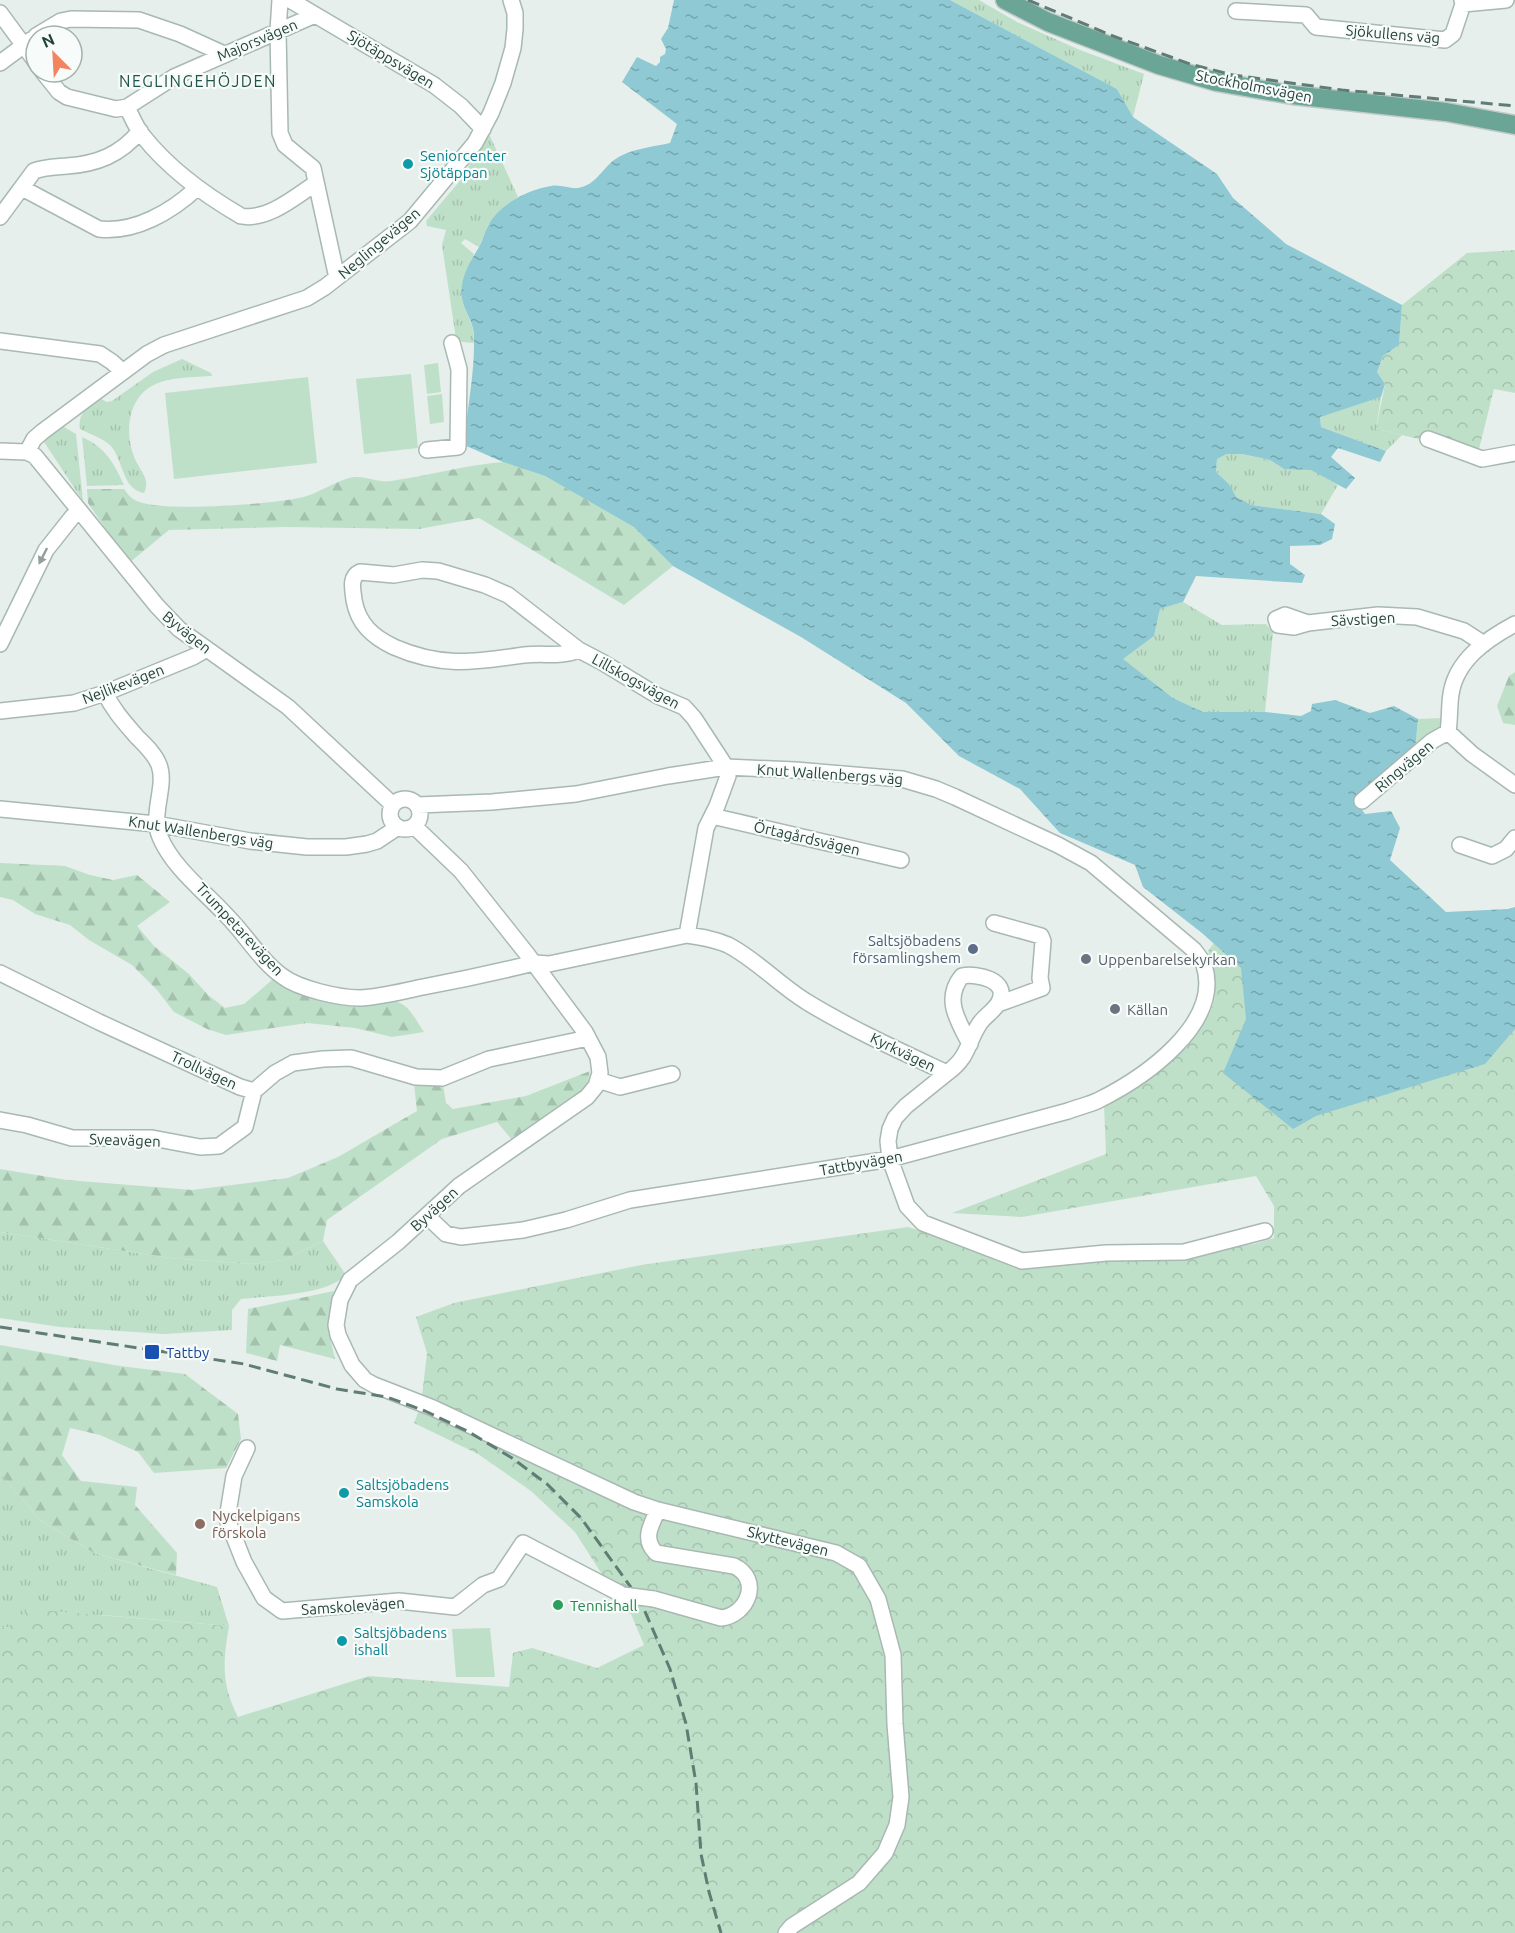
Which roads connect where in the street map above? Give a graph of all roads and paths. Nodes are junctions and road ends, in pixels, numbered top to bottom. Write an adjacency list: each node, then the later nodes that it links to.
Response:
1 (280, 0): 12 (street)
2 (290, 0): 10 (street, Sjötäppsvägen)
3 (511, 0): 20 (street, Neglingevägen)
4 (1005, 0): 19 (main road, Stockholmsvägen)
5 (1506, 0): 6 (street)
6 (1463, 2): 7 (street, Sjökullens väg)
7 (1307, 7): 8 (street, Sjökullens väg)
8 (1236, 10)
9 (0, 13): 13 (street)
10 (315, 15): 12 (street, Majorsvägen); 20 (street, Sjötäppsvägen)
11 (56, 24): 15 (street)
12 (278, 31): 15 (street, Majorsvägen); 22 (street)
13 (24, 32)
14 (24, 45): 16 (street)
15 (224, 54): 18 (street, Majorsvägen)
16 (0, 63)
17 (53, 84): 18 (street)
18 (127, 107): 21 (street)
19 (1515, 124)
20 (483, 129): 26 (street, Neglingevägen)
21 (140, 131): 23 (street); 24 (street)
22 (316, 183): 24 (street); 26 (street)
23 (22, 188): 24 (street); 25 (street)
24 (197, 188)
25 (0, 217)
26 (337, 278): 29 (street, Neglingevägen)
27 (0, 341): 29 (street)
28 (452, 343): 31 (street)
29 (122, 371): 33 (street, Neglingevägen)
30 (1428, 439): 34 (street)
31 (427, 450)
32 (0, 451): 33 (street)
33 (27, 452): 35 (street, Byvägen)
34 (1515, 453)
35 (80, 511): 38 (street, one-way to 38); 40 (street, Byvägen)
36 (1308, 623): 39 (street, Sävstigen)
37 (1515, 624): 39 (street, Ringvägen)
38 (0, 644)
39 (1484, 644): 44 (street, Ringvägen)
40 (207, 649): 42 (street, Nejlikevägen); 48 (street, Byvägen)
41 (579, 650): 41 (street, Lillskogsvägen); 45 (street, Lillskogsvägen)
42 (105, 693): 43 (street, Nejlikevägen); 52 (street)
43 (0, 711)
44 (1448, 732): 46 (street, Ringvägen); 47 (street, Ringvägen)
45 (726, 767): 49 (street, Knut Wallenbergs väg); 51 (street); 59 (street, Knut Wallenbergs väg)
46 (1515, 785)
47 (1362, 801)
48 (393, 805): 49 (street); 53 (street)
49 (418, 805): 53 (street)
50 (0, 809): 52 (street, Knut Wallenbergs väg)
51 (712, 816): 56 (street, Örtagårdsvägen); 58 (street)
52 (156, 824): 53 (street, Knut Wallenbergs väg); 60 (street, Trumpetarevägen)
53 (406, 827): 60 (street)
54 (1515, 838): 55 (street)
55 (1460, 845)
56 (901, 860)
57 (993, 923): 62 (street)
58 (687, 935): 60 (street, Kyrkvägen); 65 (street, Kyrkvägen)
59 (1194, 950): 70 (street, Tattbyvägen)
60 (534, 963): 63 (street)
61 (0, 973): 68 (street, Trollvägen)
62 (998, 1004): 64 (street); 64 (street)
63 (588, 1038): 67 (street); 68 (street, Trollvägen)
64 (970, 1044): 65 (street)
65 (947, 1073): 70 (street, Kyrkvägen)
66 (672, 1074): 67 (street)
67 (598, 1080): 71 (street, Byvägen)
68 (254, 1091): 69 (street, Sveavägen)
69 (0, 1120)
70 (890, 1159): 71 (street, Tattbyvägen); 72 (street, Kyrkvägen)
71 (427, 1216): 73 (street, Byvägen)
72 (1265, 1231)
73 (357, 1373): 75 (street, Skyttevägen)
74 (247, 1448): 75 (street, Samskolevägen, bridge)
75 (658, 1510): 76 (street, Skyttevägen)
76 (786, 1933)

